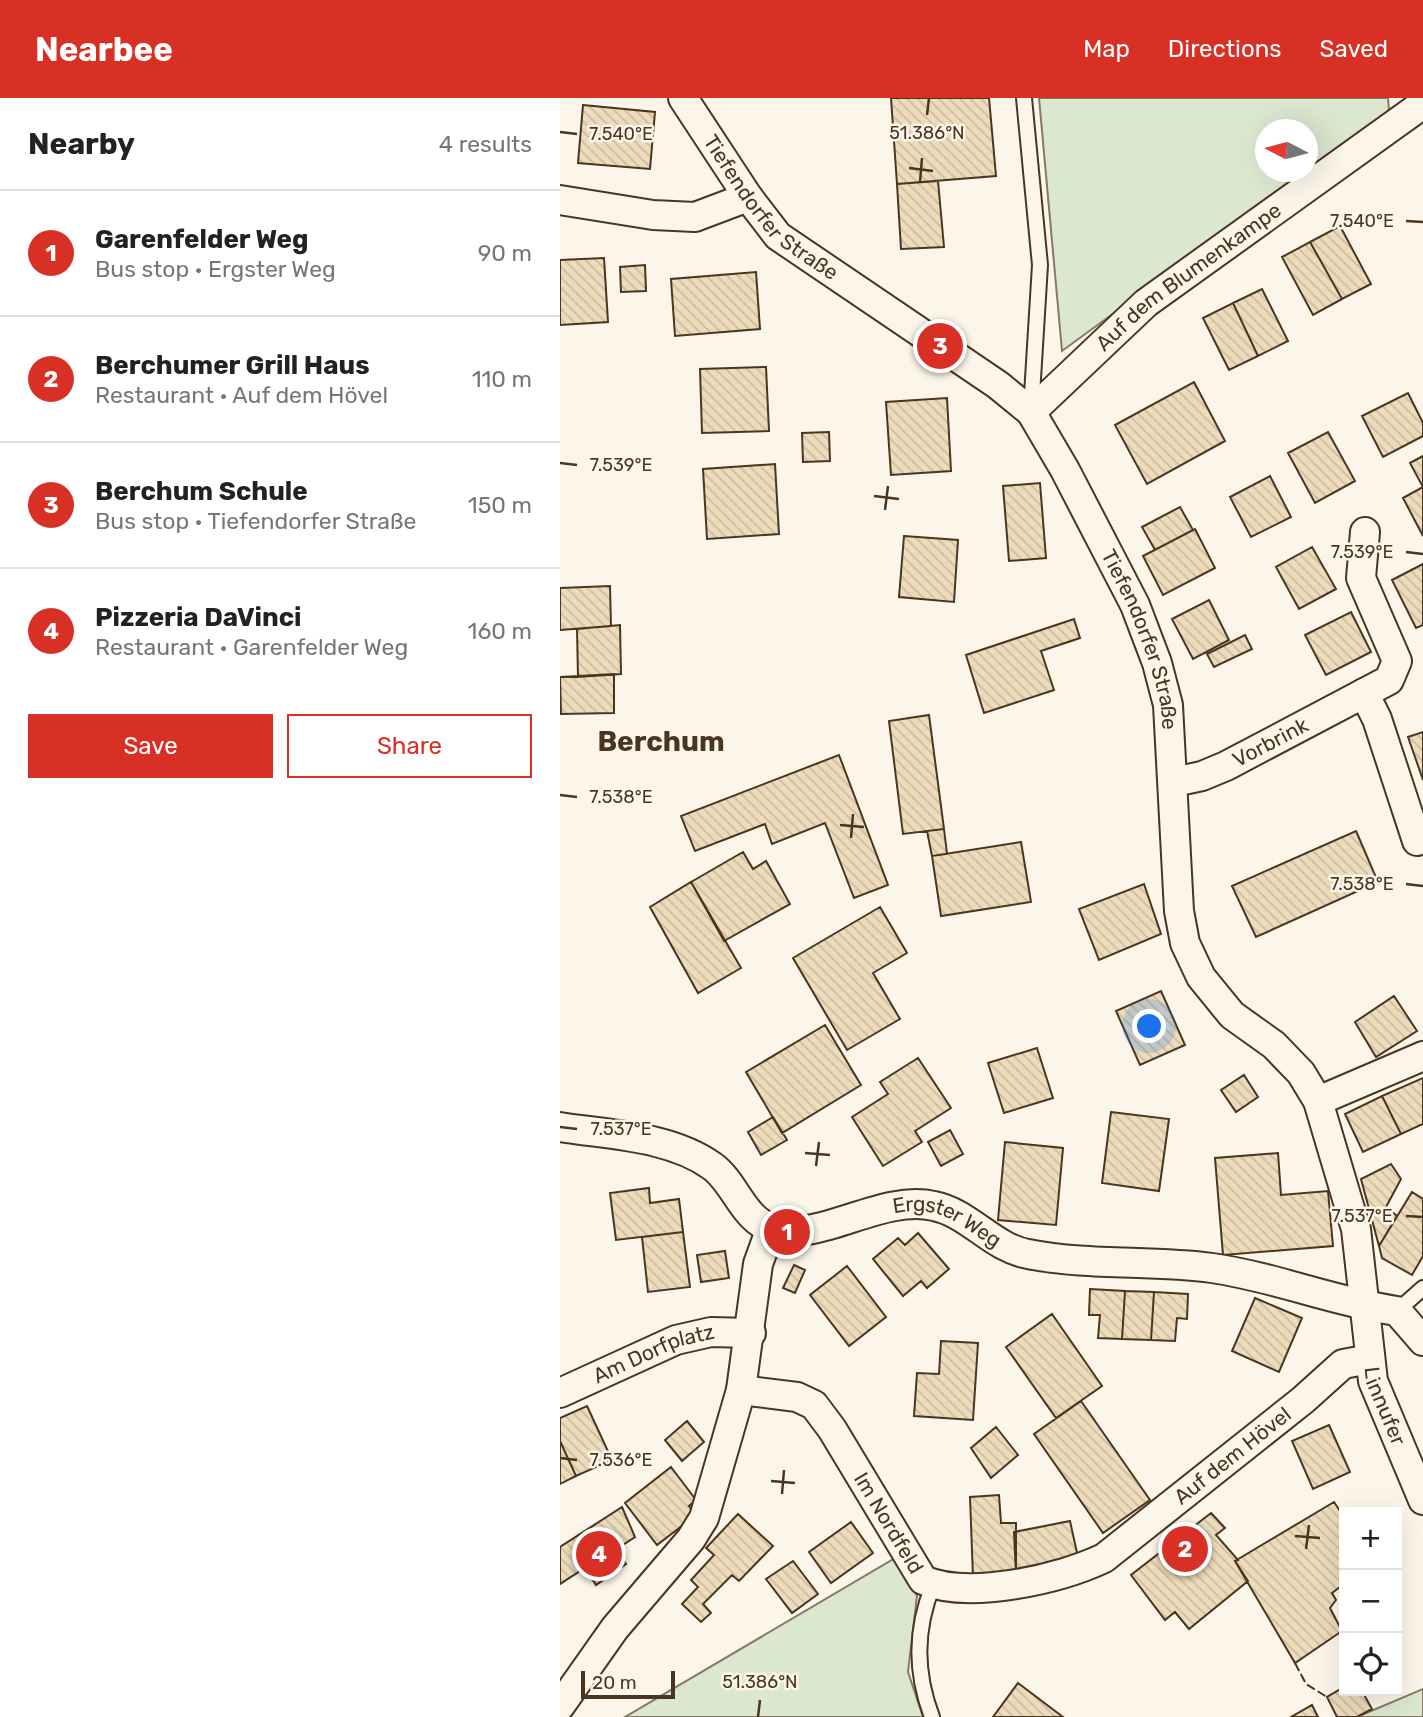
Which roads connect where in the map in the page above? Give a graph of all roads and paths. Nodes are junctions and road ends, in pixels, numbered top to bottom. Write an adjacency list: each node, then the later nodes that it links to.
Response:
1 (683, 98): 4 (street, Tiefendorfer Straße)
2 (1024, 98): 6 (lane)
3 (1423, 104): 6 (street, Auf dem Blumenkampe)
4 (748, 197): 5 (street); 6 (street, Tiefendorfer Straße)
5 (560, 200)
6 (1031, 412): 9 (street, Tiefendorfer Straße)
7 (1365, 532): 8 (street, Vorbrink)
8 (1364, 693): 9 (street, Vorbrink); 10 (street)
9 (1174, 782): 12 (street, Tiefendorfer Straße)
10 (1417, 841)
11 (1423, 1056): 12 (street)
12 (1318, 1101): 16 (street, Tiefendorfer Straße)
13 (560, 1127): 14 (street)
14 (771, 1228): 16 (street, Ergster Weg); 18 (street, Am Dorfplatz)
15 (1423, 1288): 17 (lane)
16 (1363, 1306): 17 (street, Ergster Weg); 20 (street, Linnufer)
17 (1397, 1311): 19 (street)
18 (751, 1333): 21 (street, Am Dorfplatz); 22 (street, Am Dorfplatz)
19 (1423, 1341)
20 (1370, 1359): 23 (street, Linnufer); 24 (street, Auf dem Hövel)
21 (741, 1390): 24 (street, Im Nordfeld); 25 (street, Am Dorfplatz)
22 (560, 1394)
23 (1423, 1500)
24 (933, 1585): 26 (lane, Im Nordfeld)
25 (560, 1706)
26 (932, 1717)

